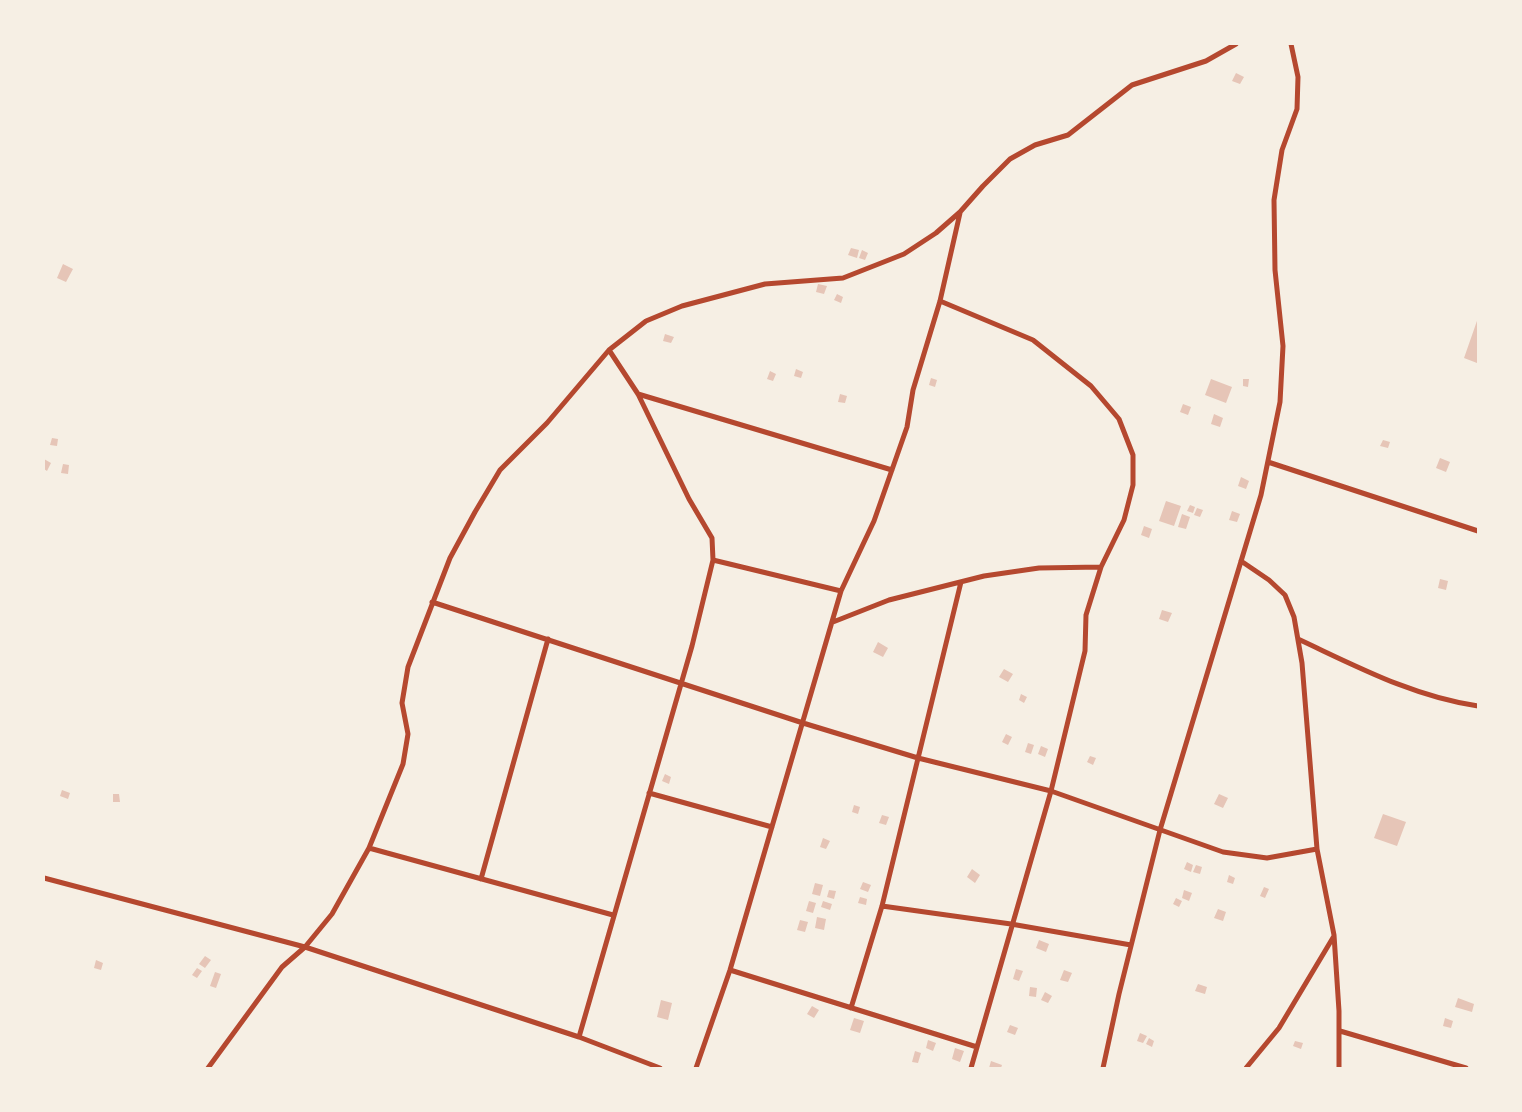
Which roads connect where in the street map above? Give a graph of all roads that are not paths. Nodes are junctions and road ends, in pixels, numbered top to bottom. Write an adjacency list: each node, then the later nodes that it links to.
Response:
1 (1236, 44): 3 (street)
2 (1291, 44): 7 (street)
3 (960, 212): 4 (street); 5 (street)
4 (940, 302): 8 (street); 12 (street)
5 (609, 350): 6 (street); 15 (street)
6 (638, 394): 8 (street); 10 (street)
7 (1268, 462): 9 (street); 11 (street)
8 (892, 470): 14 (street)
9 (1478, 531)
10 (713, 560): 14 (street); 19 (street)
11 (1241, 561): 18 (street); 26 (street)
12 (1101, 567): 13 (street); 23 (street)
13 (961, 582): 16 (street); 22 (street)
14 (841, 591): 16 (street)
15 (432, 602): 17 (street); 27 (street)
16 (832, 622): 21 (street)
17 (548, 639): 19 (street); 30 (street)
18 (1298, 639): 20 (street); 28 (street)
19 (681, 682): 21 (street); 24 (street)
20 (1478, 706)
21 (803, 723): 22 (street); 25 (street)
22 (918, 758): 23 (street); 31 (street)
23 (1051, 791): 26 (street); 33 (street)
24 (649, 793): 25 (street); 32 (street)
25 (772, 827): 37 (street)
26 (1160, 830): 28 (street); 35 (street)
27 (369, 848): 30 (street); 36 (street)
28 (1317, 849): 34 (street)
29 (44, 878): 36 (street)
30 (481, 879): 32 (street)
31 (882, 906): 33 (street); 38 (street)
32 (613, 914): 40 (street)
33 (1011, 924): 35 (street); 41 (street)
34 (1334, 936): 39 (street); 47 (street)
35 (1131, 945): 46 (street)
36 (305, 948): 40 (street); 42 (street)
37 (730, 970): 38 (street); 44 (street)
38 (851, 1008): 41 (street)
39 (1340, 1031): 48 (street); 49 (street)
40 (579, 1038): 43 (street)
41 (978, 1047): 45 (street)
42 (208, 1068)
43 (660, 1068)
44 (696, 1068)
45 (971, 1068)
46 (1103, 1068)
47 (1246, 1068)
48 (1339, 1068)
49 (1466, 1068)

